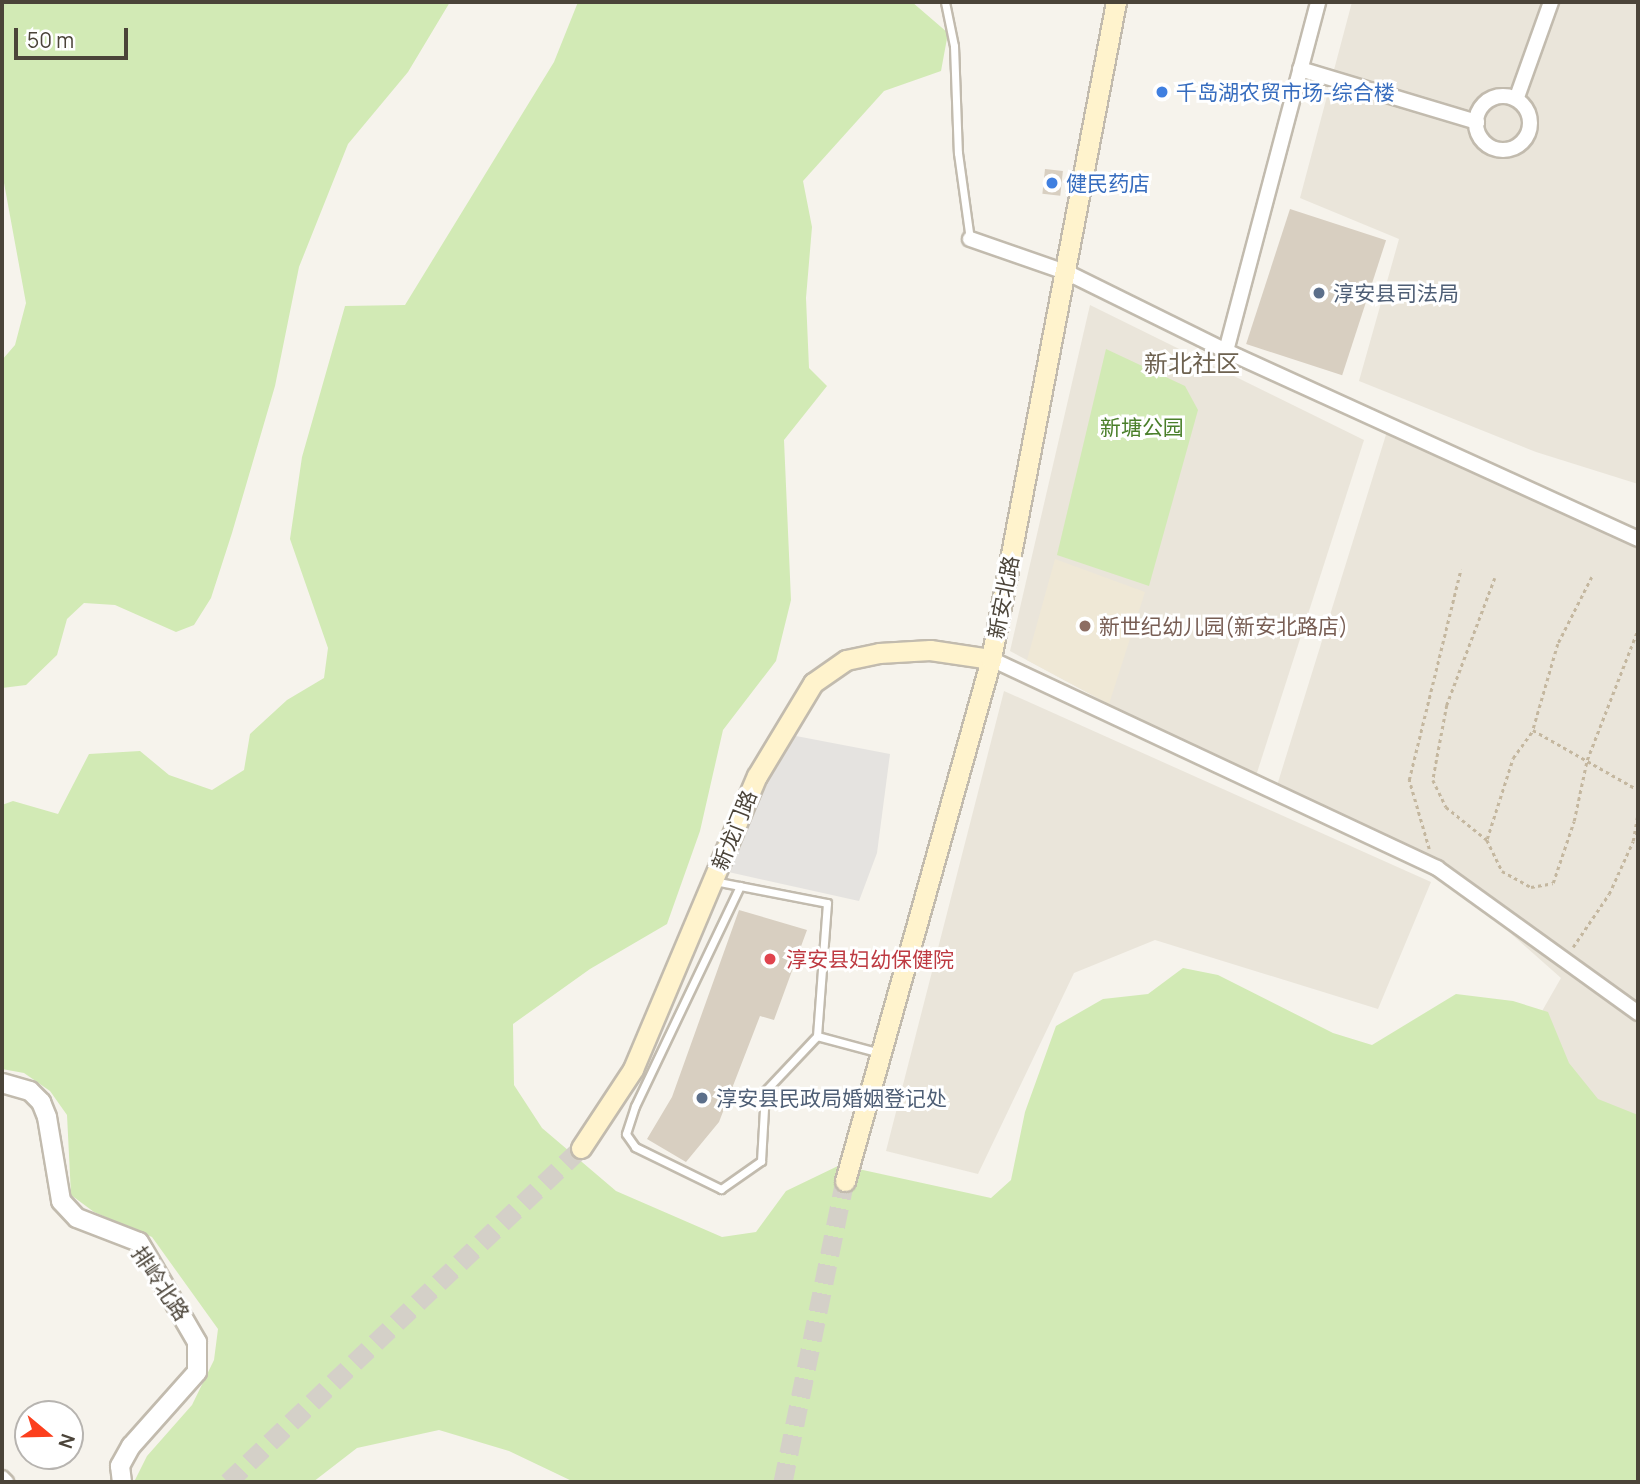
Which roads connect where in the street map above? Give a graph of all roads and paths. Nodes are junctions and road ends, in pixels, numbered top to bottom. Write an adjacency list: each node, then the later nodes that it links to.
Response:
1 (945, 2): 8 (lane)
2 (1116, 2): 9 (main road, 新安北路)
3 (1318, 2): 5 (street)
4 (1551, 2): 6 (street)
5 (1300, 69): 7 (street); 10 (street)
6 (1517, 97): 7 (street); 7 (street)
7 (1477, 122)
8 (970, 239): 9 (street)
9 (1068, 273): 10 (street); 16 (main road, 新安北路)
10 (1226, 351): 11 (street)
11 (1638, 539)
12 (1461, 569): 24 (path)
13 (1592, 577): 17 (path)
14 (1495, 578): 22 (path)
15 (1638, 629): 18 (path)
16 (991, 659): 24 (street); 25 (main road, 新龙门路); 30 (main road, 新安北路)
17 (1533, 730): 18 (path); 22 (path)
18 (1587, 760): 19 (path); 22 (path)
19 (1638, 790)
20 (1638, 813): 23 (path)
21 (1638, 838): 23 (path)
22 (1487, 840)
23 (1633, 841): 27 (path)
24 (1437, 868): 27 (street)
25 (713, 880): 26 (lane); 32 (main road, 新龙门路)
26 (740, 886): 29 (lane); 29 (lane)
27 (1562, 961): 28 (street)
28 (1638, 1013)
29 (817, 1036): 30 (lane)
30 (881, 1053): 33 (main road, 新安北路)
31 (2, 1083): 36 (street, 排岭北路)
32 (581, 1148)
33 (845, 1181)
34 (2, 1478): 35 (street)
35 (6, 1482)
36 (122, 1482)

